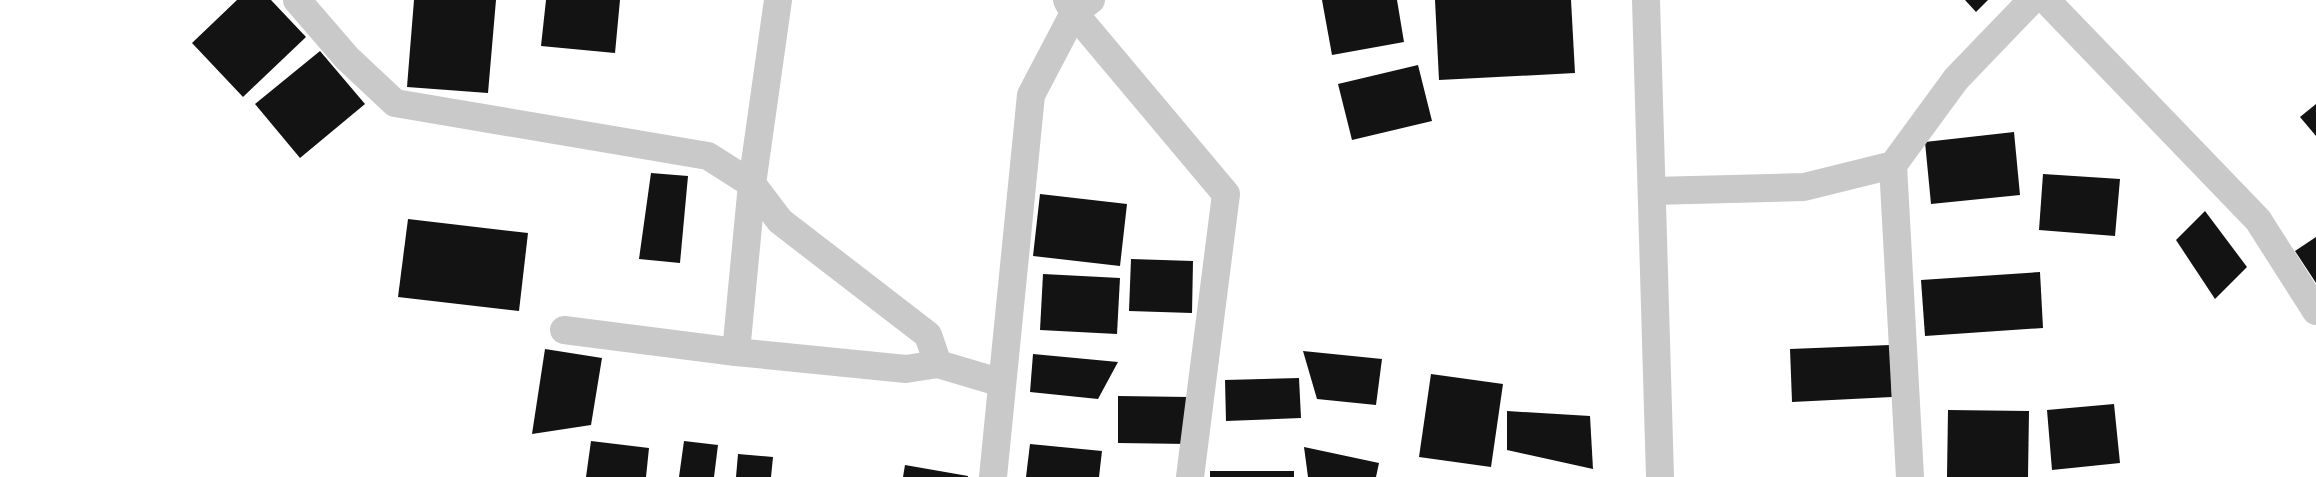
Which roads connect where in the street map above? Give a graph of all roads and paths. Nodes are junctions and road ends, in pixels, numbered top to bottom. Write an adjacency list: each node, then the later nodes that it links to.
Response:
1 (297, 0): 8 (street)
2 (778, 0): 8 (street)
3 (1646, 0): 9 (street)
4 (2032, 0): 7 (street)
5 (2046, 0): 10 (street)
6 (1078, 4): 14 (street); 16 (street)
7 (1893, 165): 9 (street); 18 (street)
8 (752, 184): 12 (street); 13 (street)
9 (1652, 191): 17 (street)
10 (2316, 311)
11 (564, 330): 12 (street)
12 (736, 352): 13 (street)
13 (938, 364): 14 (street)
14 (1002, 383): 15 (street)
15 (993, 477)
16 (1190, 477)
17 (1660, 477)
18 (1910, 477)

